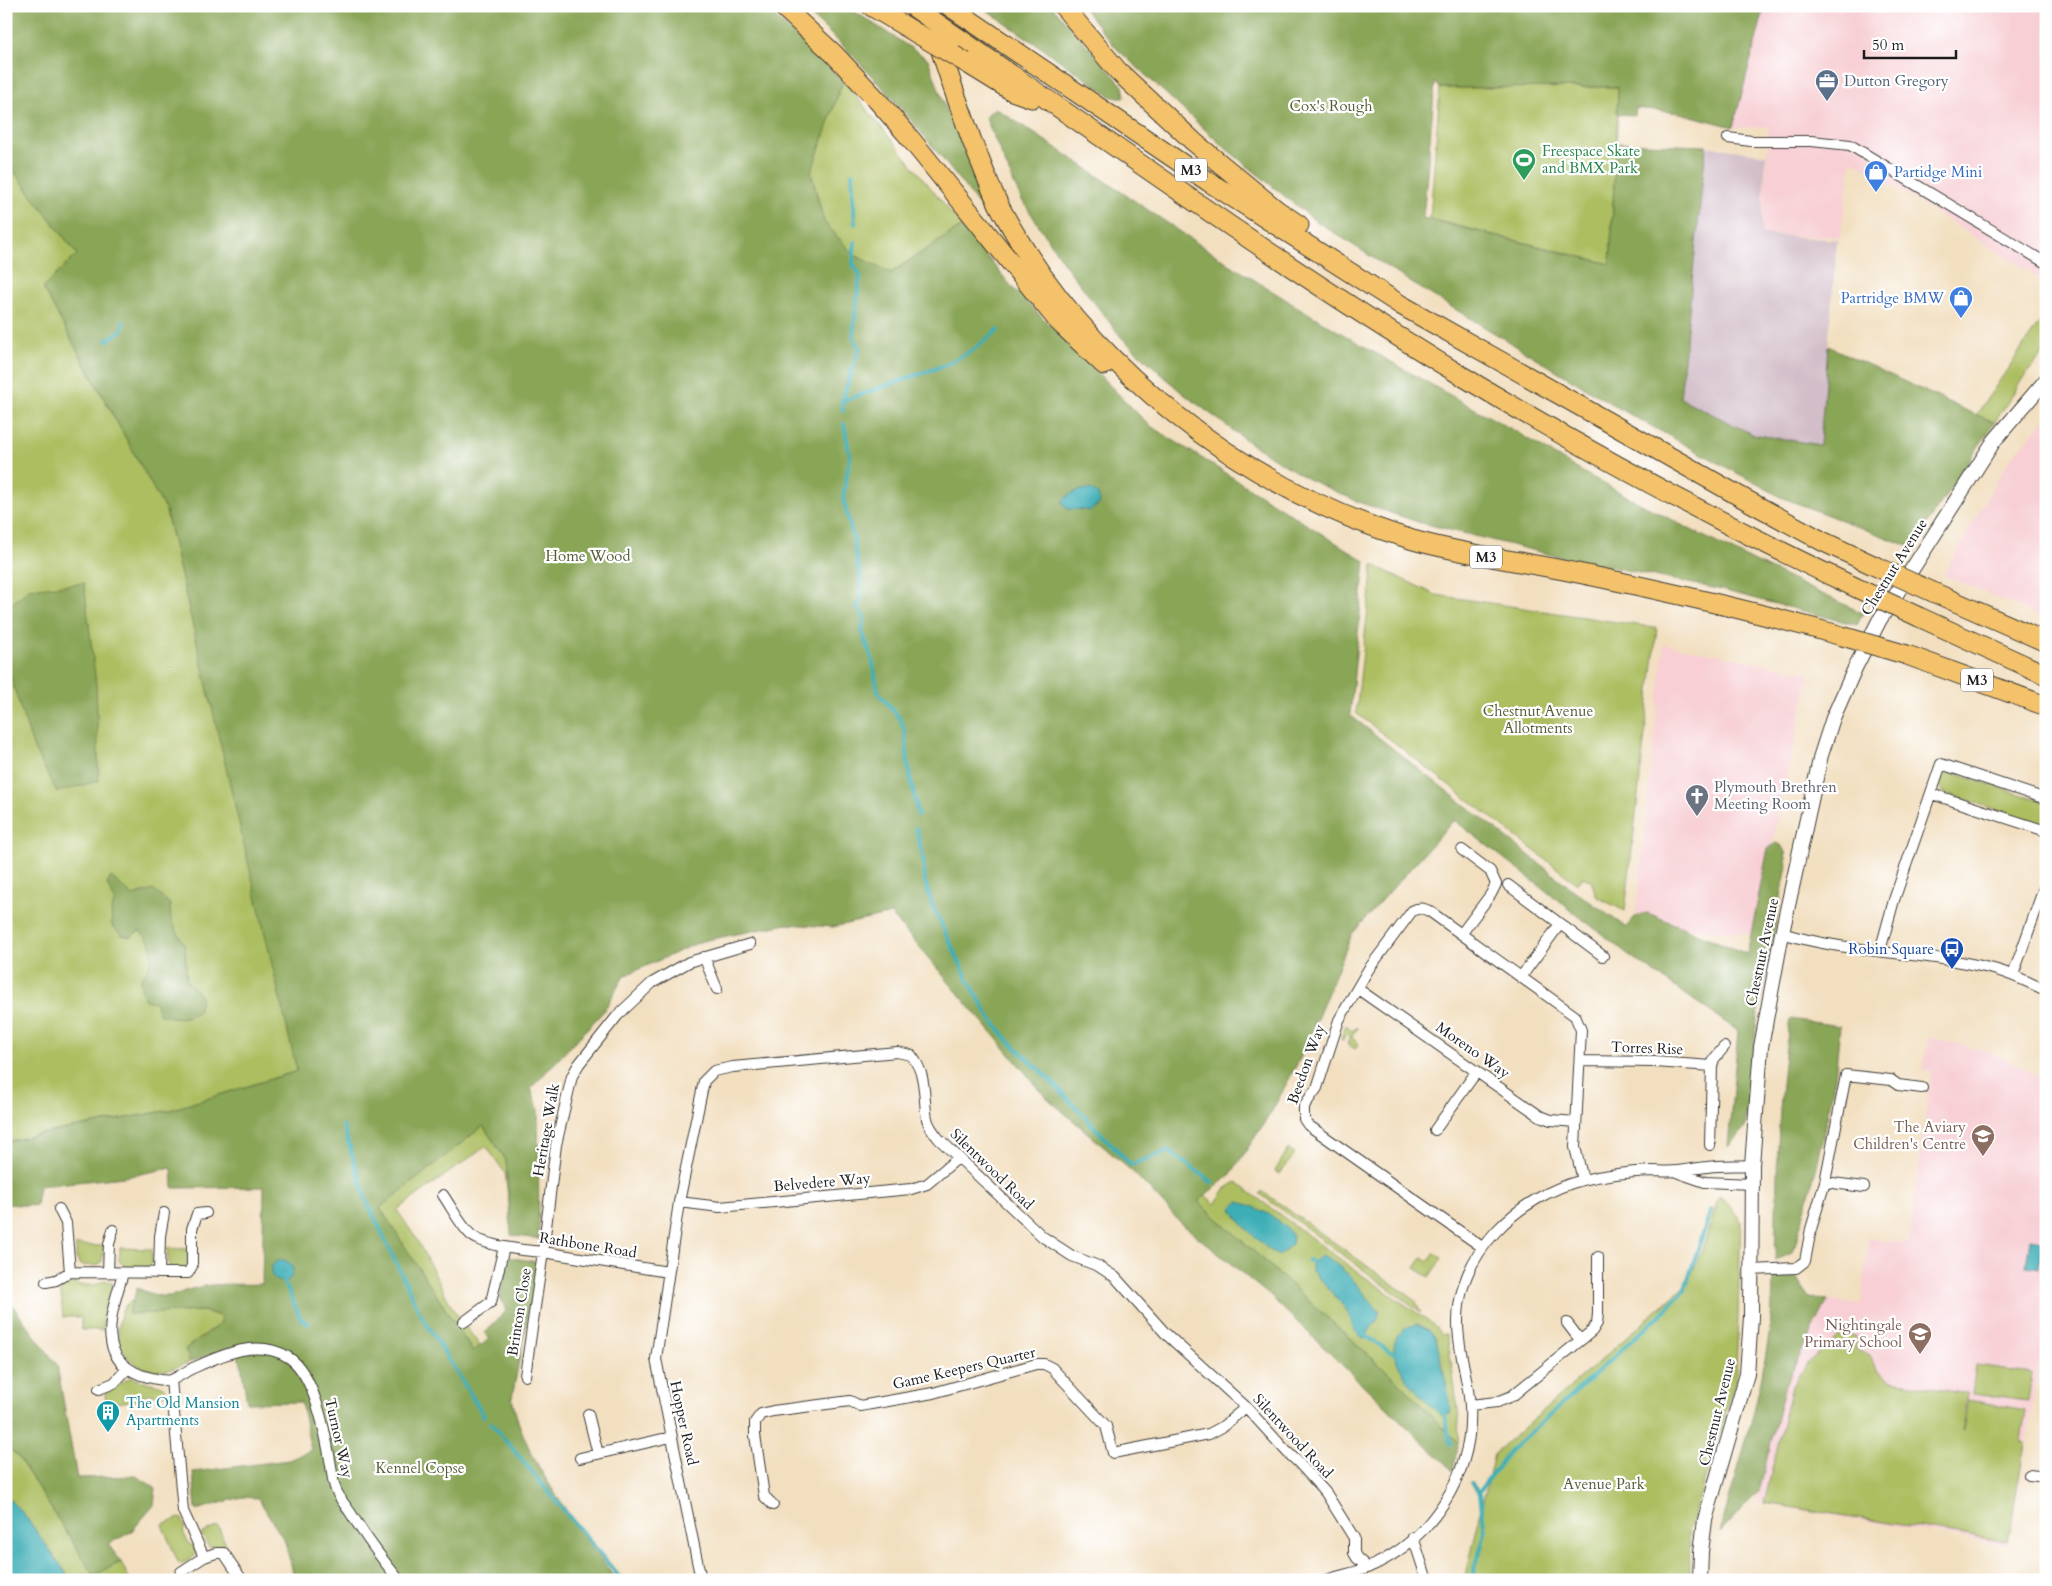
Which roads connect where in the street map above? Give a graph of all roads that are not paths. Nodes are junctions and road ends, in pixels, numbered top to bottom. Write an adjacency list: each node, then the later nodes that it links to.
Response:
1 (782, 6): 12 (highway, M3)
2 (871, 6): 7 (highway, M3, bridge)
3 (912, 6): 7 (highway, M3, bridge)
4 (927, 6): 12 (highway, M3)
5 (949, 6): 10 (highway, M3)
6 (1063, 6): 10 (highway, M3)
7 (1060, 108): 14 (highway, M3, bridge)
8 (1728, 138): 9 (street)
9 (2046, 263)
10 (1436, 326): 13 (highway, M3, bridge)
11 (2044, 386): 24 (street, Chestnut Avenue)
12 (1161, 402): 15 (highway, M3, bridge)
13 (2046, 642)
14 (2046, 675)
15 (2046, 706)
16 (1932, 794): 17 (street); 18 (street); 26 (street)
17 (2046, 799)
18 (2046, 831)
19 (1462, 850): 23 (street)
20 (2046, 882): 29 (street)
21 (1508, 885): 22 (street)
22 (1560, 924): 27 (street); 30 (street)
23 (1462, 933): 30 (street, Beedon Way); 32 (street, Beedon Way)
24 (1782, 933): 26 (street); 43 (street, Chestnut Avenue)
25 (750, 944): 28 (street, Heritage Walk)
26 (1880, 951): 29 (street)
27 (1603, 956)
28 (704, 957): 31 (street); 57 (street, Heritage Walk)
29 (2013, 975): 33 (street)
30 (1521, 977): 35 (street, Beedon Way)
31 (717, 989)
32 (1358, 989): 37 (street, Moreno Way); 56 (street, Beedon Way)
33 (2046, 990)
34 (1724, 1047): 36 (street)
35 (1580, 1062): 36 (street, Torres Rise); 39 (street, Beedon Way)
36 (1712, 1066): 41 (street)
37 (1477, 1071): 39 (street, Moreno Way); 40 (street)
38 (1922, 1088): 46 (street)
39 (1576, 1122): 45 (street, Beedon Way)
40 (1435, 1130)
41 (1710, 1146)
42 (958, 1158): 50 (street, Belvedere Way); 50 (street, Silentwood Road); 74 (street, Silentwood Road)
43 (1752, 1165): 44 (street); 47 (street, Chestnut Avenue)
44 (1675, 1172): 45 (street); 47 (street)
45 (1583, 1180): 56 (street)
46 (1825, 1182): 48 (street); 59 (street)
47 (1752, 1184): 59 (street, Chestnut Avenue)
48 (1864, 1187)
49 (443, 1196): 55 (street, Rathbone Road)
50 (679, 1202): 62 (street, Silentwood Road)
51 (59, 1209): 60 (street)
52 (164, 1213): 64 (street)
53 (206, 1213): 64 (street)
54 (113, 1230): 61 (street)
55 (504, 1247): 57 (street, Rathbone Road); 66 (street)
56 (1482, 1247): 73 (street)
57 (543, 1252): 62 (street, Rathbone Road); 70 (street, Brinton Close)
58 (1598, 1257): 68 (street)
59 (1750, 1270): 91 (street, Chestnut Avenue)
60 (70, 1272): 61 (street); 65 (street)
61 (108, 1272): 63 (street)
62 (668, 1272): 76 (street, Hopper Road)
63 (123, 1273): 64 (street); 69 (street)
64 (160, 1273)
65 (46, 1282)
66 (464, 1322)
67 (1567, 1323): 68 (street)
68 (1580, 1340): 73 (street)
69 (127, 1369): 71 (street); 72 (street)
70 (524, 1376)
71 (171, 1380): 83 (street); 87 (street, Turnor Way)
72 (99, 1389)
73 (1470, 1405): 82 (street)
74 (1246, 1407): 81 (street, Game Keepers Quarter); 84 (street, Silentwood Road)
75 (588, 1414): 77 (street)
76 (671, 1437): 77 (street); 88 (street, Hopper Road)
77 (598, 1454): 78 (street)
78 (580, 1458)
79 (2029, 1475): 80 (street)
80 (2046, 1478)
81 (773, 1505)
82 (1413, 1537): 84 (street); 90 (street)
83 (204, 1557): 85 (street); 86 (street)
84 (1368, 1568): 89 (street)
85 (179, 1580)
86 (242, 1580)
87 (399, 1580)
88 (701, 1580)
89 (1327, 1580)
90 (1427, 1580)
91 (1700, 1580)

